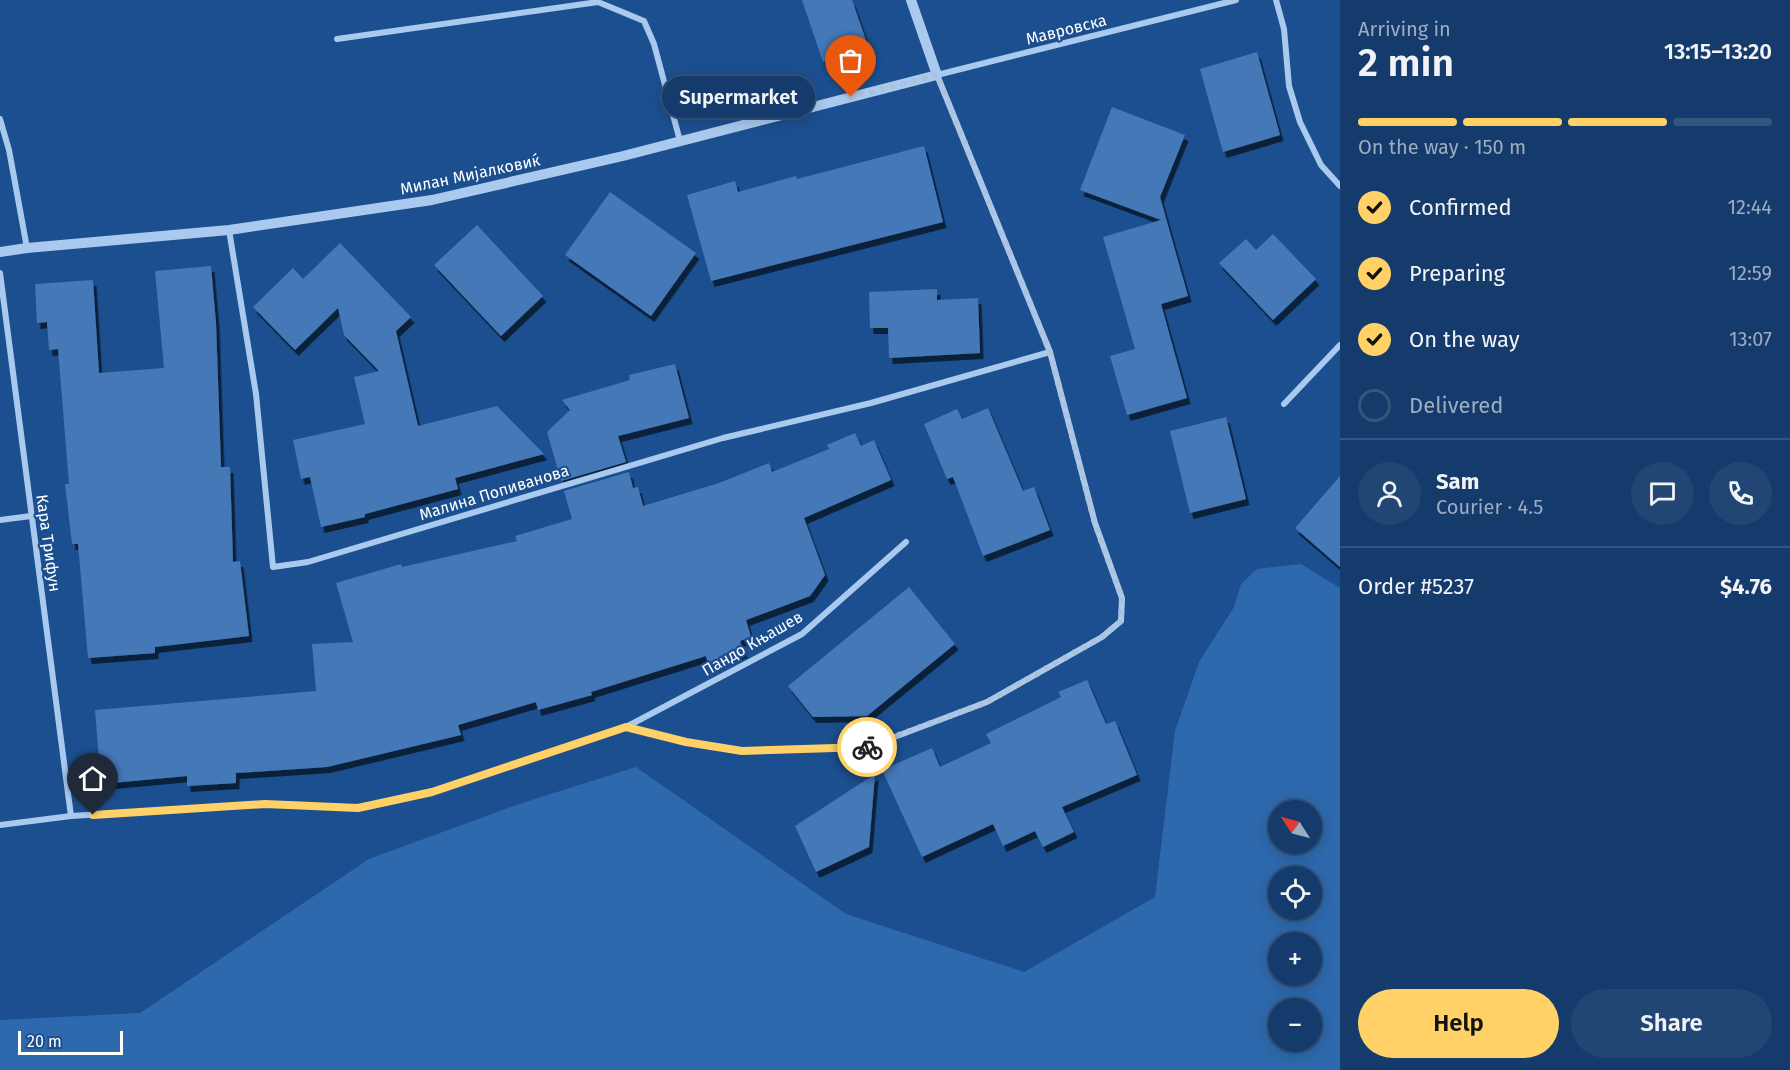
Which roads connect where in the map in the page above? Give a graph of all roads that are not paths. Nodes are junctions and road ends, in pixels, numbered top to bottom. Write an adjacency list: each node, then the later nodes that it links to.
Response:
1 (911, 0): 5 (street)
2 (1236, 0): 5 (street, Мавровска)
3 (1276, 0): 8 (street)
4 (337, 39): 7 (street)
5 (937, 75): 7 (street, Милан Мијалковиќ); 14 (street)
6 (0, 119): 10 (street)
7 (680, 141): 9 (street, Милан Мијалковиќ)
8 (1340, 186)
9 (229, 230): 10 (street, Милан Мијалковиќ); 14 (street, Малина Попиванова)
10 (27, 248): 11 (street, Милан Мијалковиќ)
11 (0, 252)
12 (0, 273): 16 (street, Кара Трифун)
13 (1340, 345): 15 (street)
14 (1050, 352): 19 (street)
15 (1284, 404)
16 (31, 516): 17 (street); 20 (street, Кара Трифун)
17 (0, 520)
18 (906, 542): 19 (street, Пандо Књашев)
19 (626, 727): 20 (street, Пандо Књашев)
20 (71, 816): 21 (street, Пандо Књашев)
21 (0, 825)

